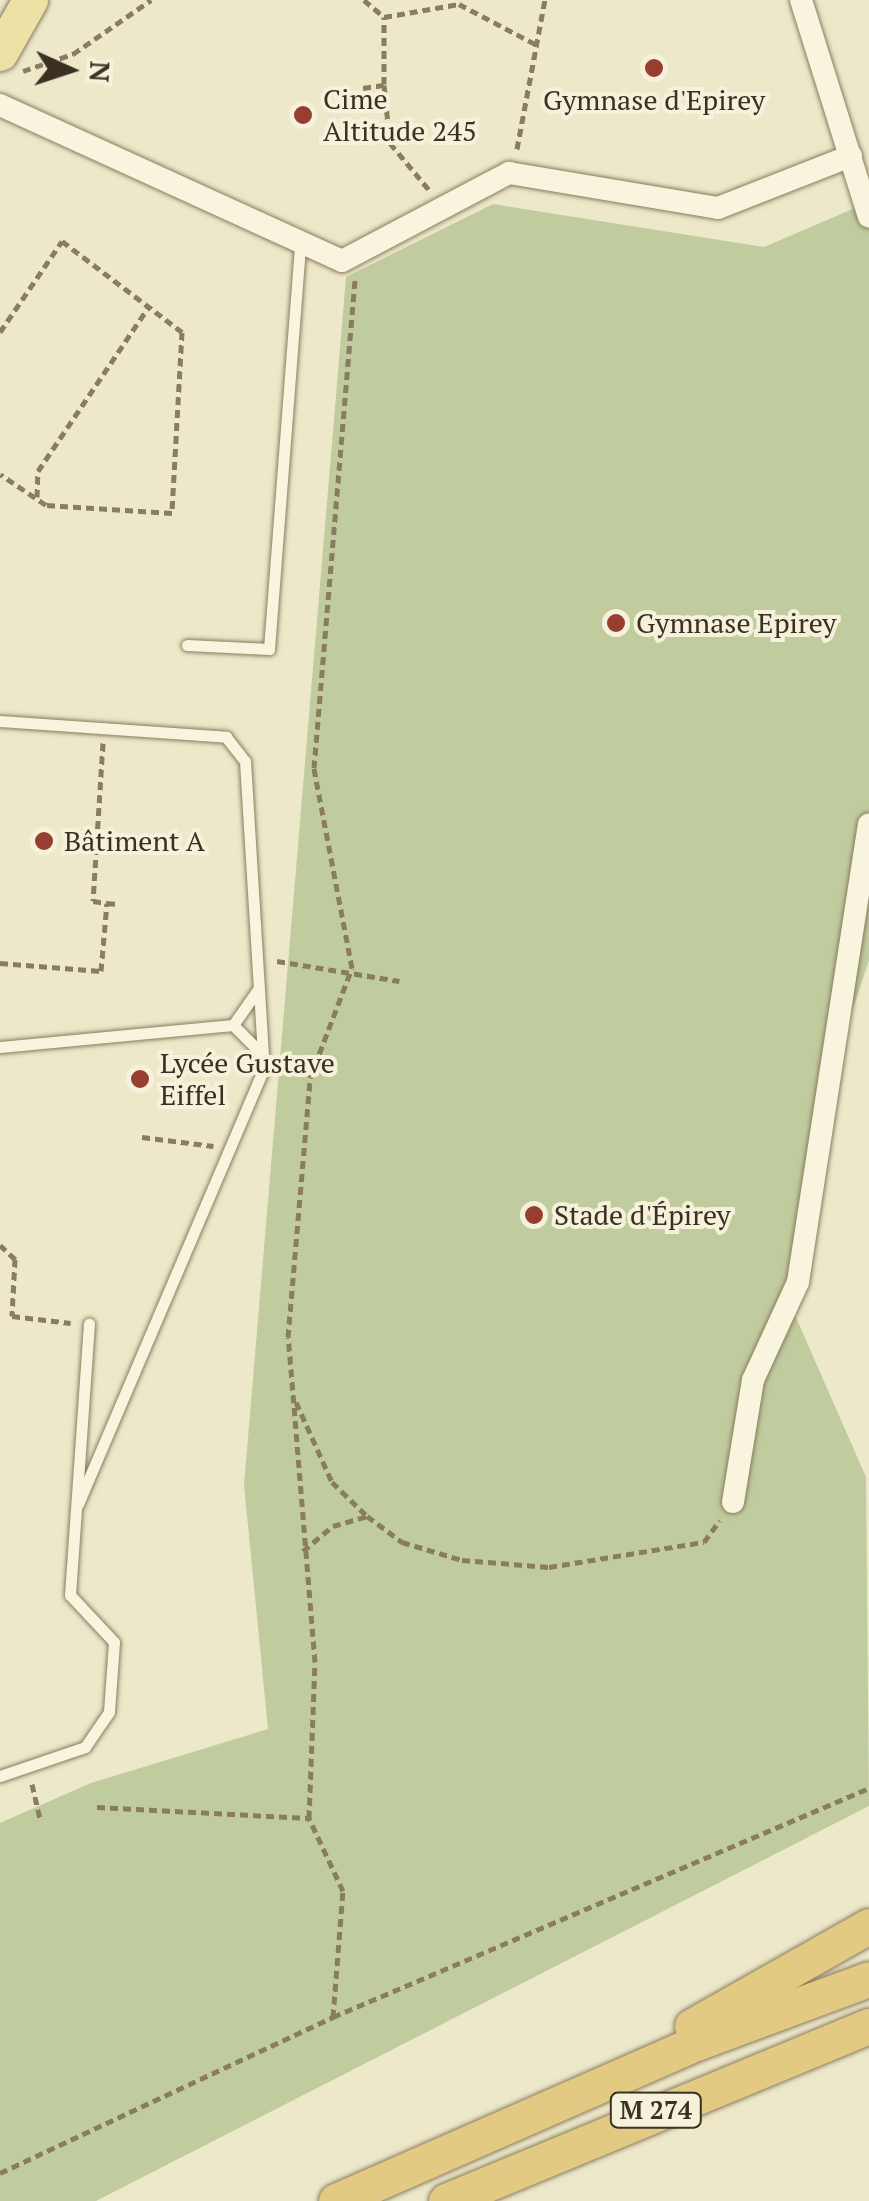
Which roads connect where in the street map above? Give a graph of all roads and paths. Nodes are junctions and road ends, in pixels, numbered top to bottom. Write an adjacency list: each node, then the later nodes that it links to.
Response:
1 (30, 0): 9 (main road)
2 (151, 0): 9 (path)
3 (364, 0): 7 (path)
4 (545, 0): 8 (path)
5 (801, 0): 13 (street)
6 (459, 2): 7 (path); 8 (path)
7 (384, 17): 10 (path)
8 (537, 46): 14 (path)
9 (7, 61)
10 (384, 85): 11 (path); 15 (path)
11 (363, 88)
12 (0, 105): 17 (street)
13 (851, 156): 14 (street); 16 (street)
14 (510, 173): 15 (street)
15 (447, 206): 18 (street)
16 (869, 217)
17 (300, 239): 18 (street); 23 (lane)
18 (349, 258): 30 (path)
19 (150, 304): 20 (path); 22 (path); 22 (path)
20 (0, 332)
21 (0, 474): 22 (path)
22 (37, 498)
23 (187, 646)
24 (0, 721): 25 (lane)
25 (104, 729): 27 (path); 32 (lane)
26 (869, 824): 41 (street)
27 (106, 902): 28 (path); 29 (path)
28 (117, 904)
29 (0, 964)
30 (352, 968): 31 (path); 32 (path); 40 (path)
31 (399, 981)
32 (259, 988): 33 (lane); 35 (lane)
33 (233, 1025): 34 (lane); 35 (lane)
34 (0, 1047)
35 (264, 1056): 37 (lane)
36 (142, 1137): 37 (path)
37 (231, 1148): 42 (lane)
38 (0, 1245): 39 (path)
39 (89, 1324): 42 (lane)
40 (294, 1396): 43 (path); 44 (path)
41 (734, 1502): 43 (path)
42 (78, 1504): 45 (lane)
43 (367, 1516): 44 (path)
44 (303, 1551): 49 (path)
45 (28, 1766): 46 (lane); 50 (path)
46 (0, 1776)
47 (869, 1788): 53 (path)
48 (97, 1807): 49 (path)
49 (308, 1818): 53 (path)
50 (40, 1820)
51 (869, 1926): 55 (highway)
52 (869, 1979): 55 (highway, M 274)
53 (333, 2017): 56 (path)
54 (869, 2026): 58 (highway, M 274)
55 (566, 2098): 57 (highway, M 274)
56 (0, 2173)
57 (336, 2201)
58 (446, 2201)

